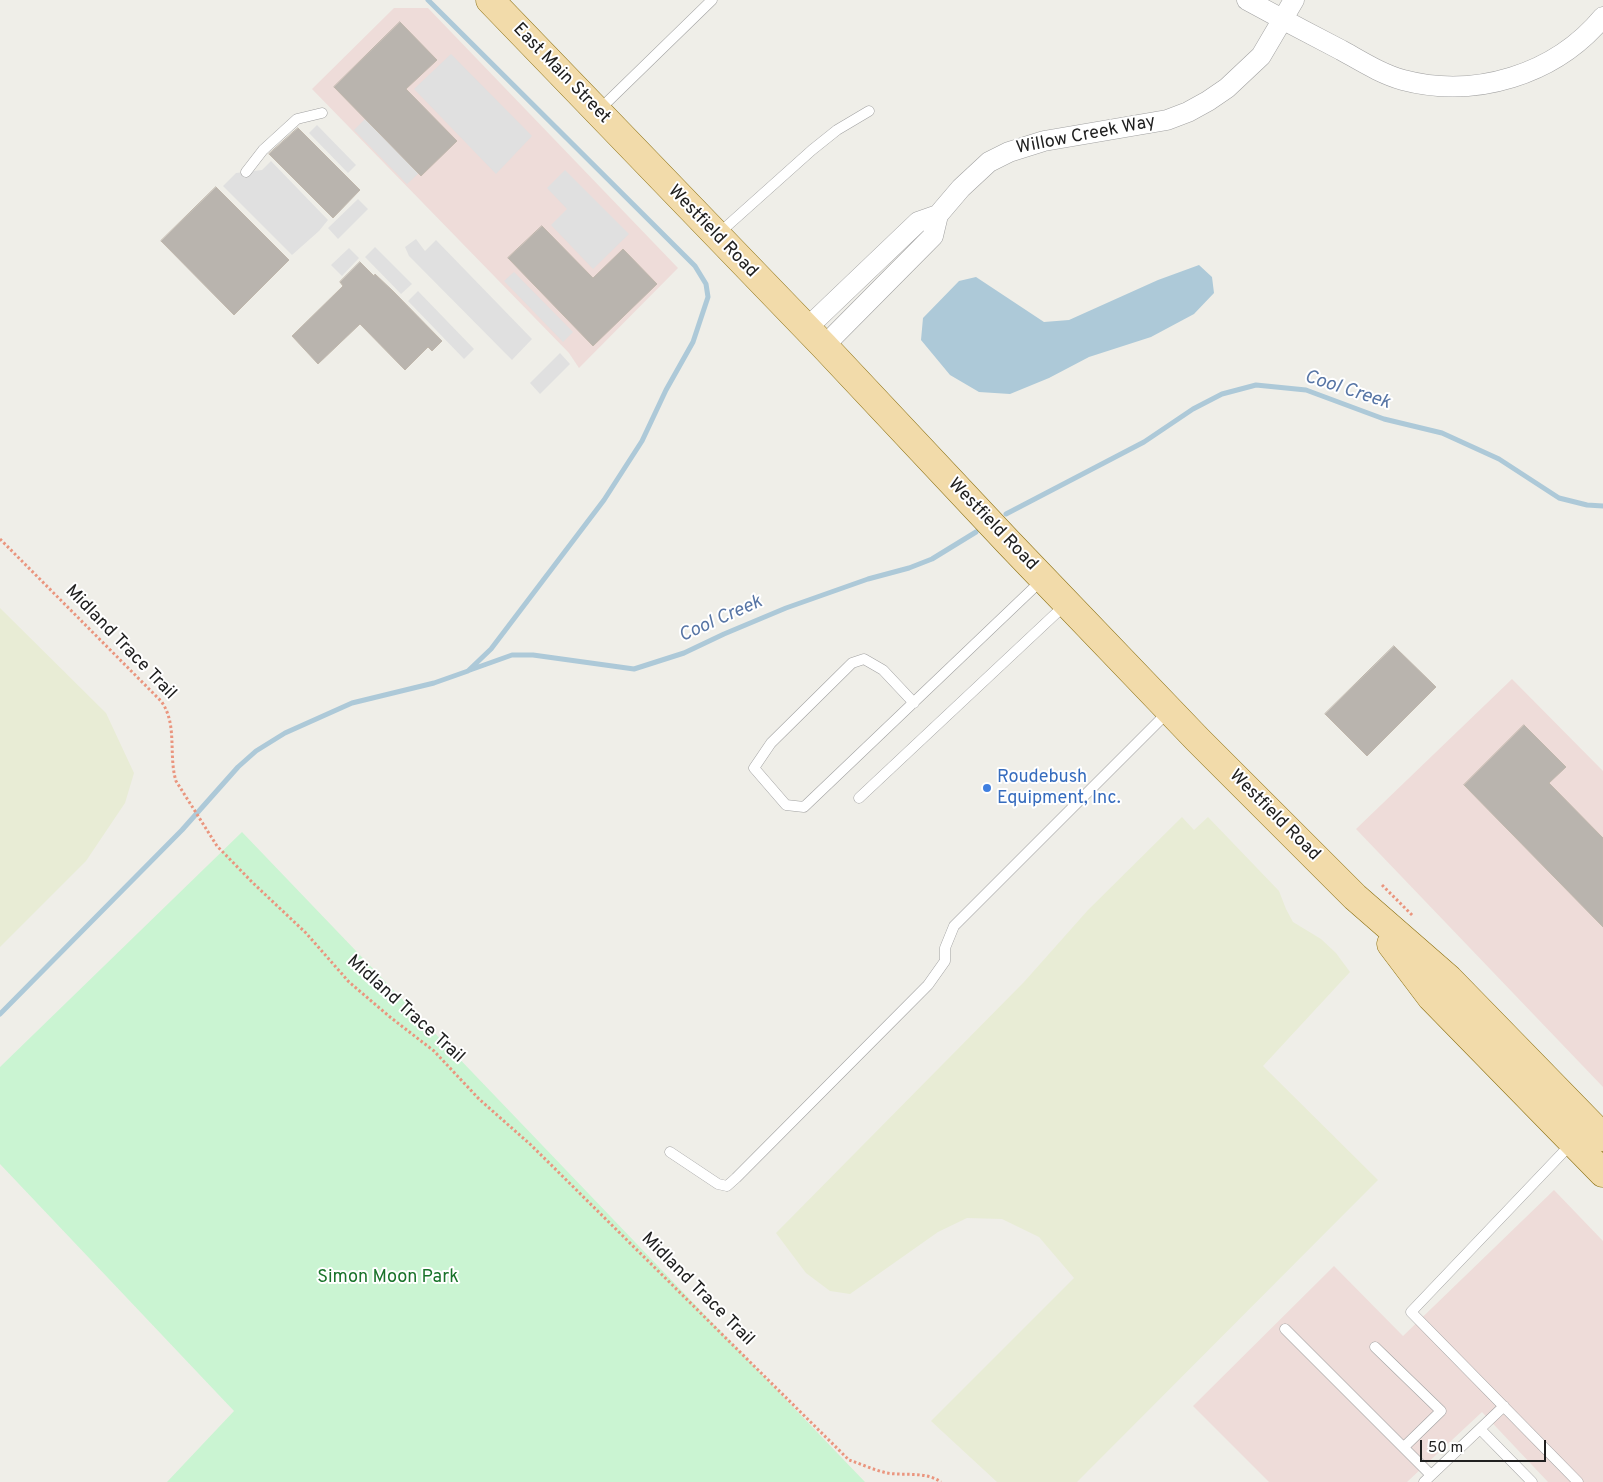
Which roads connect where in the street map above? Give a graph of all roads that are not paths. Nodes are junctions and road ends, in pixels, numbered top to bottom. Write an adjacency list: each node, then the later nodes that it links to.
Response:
1 (490, 0): 8 (main road, East Main Street)
2 (712, 0): 8 (lane)
3 (1247, 0): 6 (street)
4 (1294, 0): 6 (street, Willow Creek Way)
5 (1603, 17): 6 (street)
6 (1284, 20): 13 (street, Willow Creek Way)
7 (869, 111): 12 (lane)
8 (598, 112): 10 (main road, East Main Street)
9 (322, 113): 11 (lane)
10 (633, 149): 12 (main road, Westfield Road)
11 (246, 172)
12 (716, 236): 13 (main road, Westfield Road)
13 (815, 337): 14 (main road, Westfield Road)
14 (1044, 578): 15 (main road, Westfield Road); 16 (lane)
15 (1067, 603): 17 (main road, Westfield Road); 18 (lane)
16 (914, 703): 16 (lane)
17 (1170, 710): 19 (main road, Westfield Road); 22 (lane)
18 (859, 798)
19 (1355, 897): 20 (main road, Westfield Road); 21 (main road, Westfield Road)
20 (1603, 1137)
21 (1573, 1143): 23 (main road, Westfield Road); 26 (lane)
22 (670, 1152)
23 (1603, 1173)
24 (1285, 1329): 28 (lane)
25 (1375, 1347): 28 (lane)
26 (1504, 1406): 27 (lane); 31 (lane)
27 (1480, 1429): 29 (lane); 30 (lane)
28 (1404, 1447): 29 (lane)
29 (1428, 1478)
30 (1532, 1482)
31 (1578, 1482)

